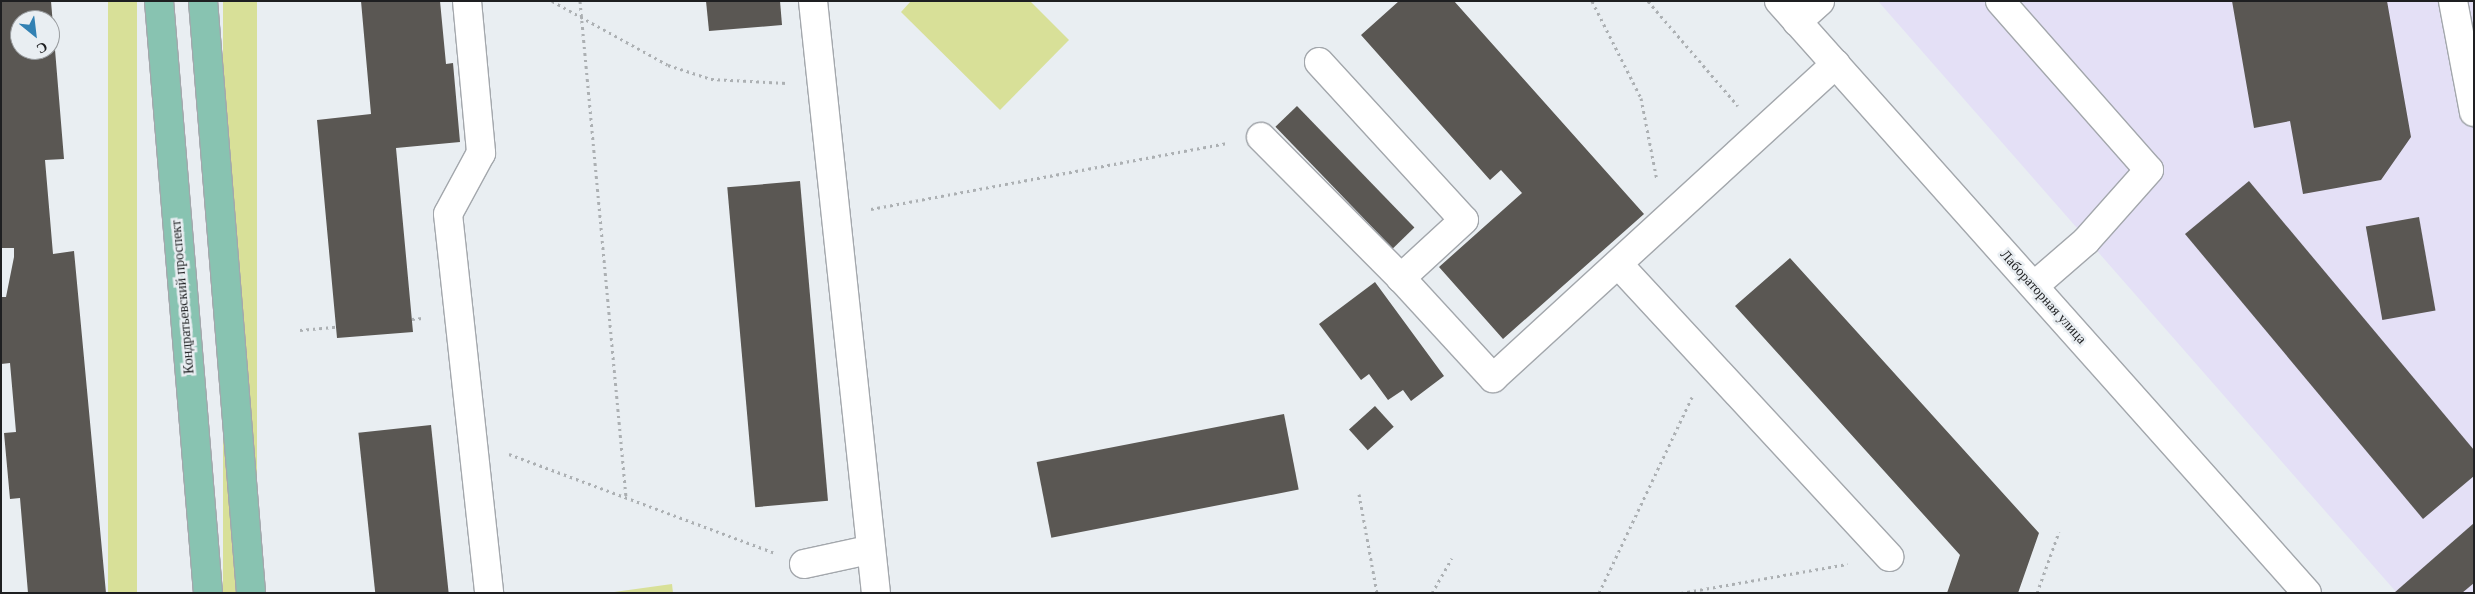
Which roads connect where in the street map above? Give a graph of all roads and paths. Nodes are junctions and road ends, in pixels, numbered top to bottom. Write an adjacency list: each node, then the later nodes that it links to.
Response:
1 (159, 1): 37 (main road, Кондратьевский проспект)
2 (203, 1): 38 (main road)
3 (467, 1): 29 (street)
4 (552, 1): 13 (path)
5 (580, 1): 13 (path)
6 (813, 1): 17 (street)
7 (1592, 1): 22 (path)
8 (1648, 1): 19 (path)
9 (1779, 1): 14 (street, Лабораторная улица)
10 (1820, 1): 14 (street)
11 (2000, 1): 25 (street)
12 (2453, 1): 18 (street)
13 (582, 19): 17 (path); 31 (path)
14 (1797, 22): 16 (street, Лабораторная улица)
15 (1319, 62): 24 (street)
16 (1836, 64): 19 (street); 25 (street, Лабораторная улица)
17 (821, 80): 21 (street)
18 (2474, 112)
19 (1761, 133): 22 (street)
20 (1261, 136): 21 (path); 24 (street)
21 (834, 216): 33 (street)
22 (1665, 223): 23 (street)
23 (1619, 265): 24 (street); 28 (street)
24 (1401, 278)
25 (2034, 286): 46 (street, Лабораторная улица)
26 (336, 327): 27 (path)
27 (300, 330)
28 (1709, 362): 34 (street); 43 (path)
29 (472, 441): 31 (path); 39 (street)
30 (1359, 494): 41 (path)
31 (626, 497): 36 (path)
32 (2059, 532): 45 (path)
33 (869, 550): 36 (street); 40 (street)
34 (1889, 557): 44 (path)
35 (1452, 558): 42 (path)
36 (804, 564)
37 (208, 593)
38 (251, 593)
39 (489, 593)
40 (876, 593)
41 (1377, 593)
42 (1432, 593)
43 (1599, 593)
44 (1681, 593)
45 (2037, 593)
46 (2307, 593)

